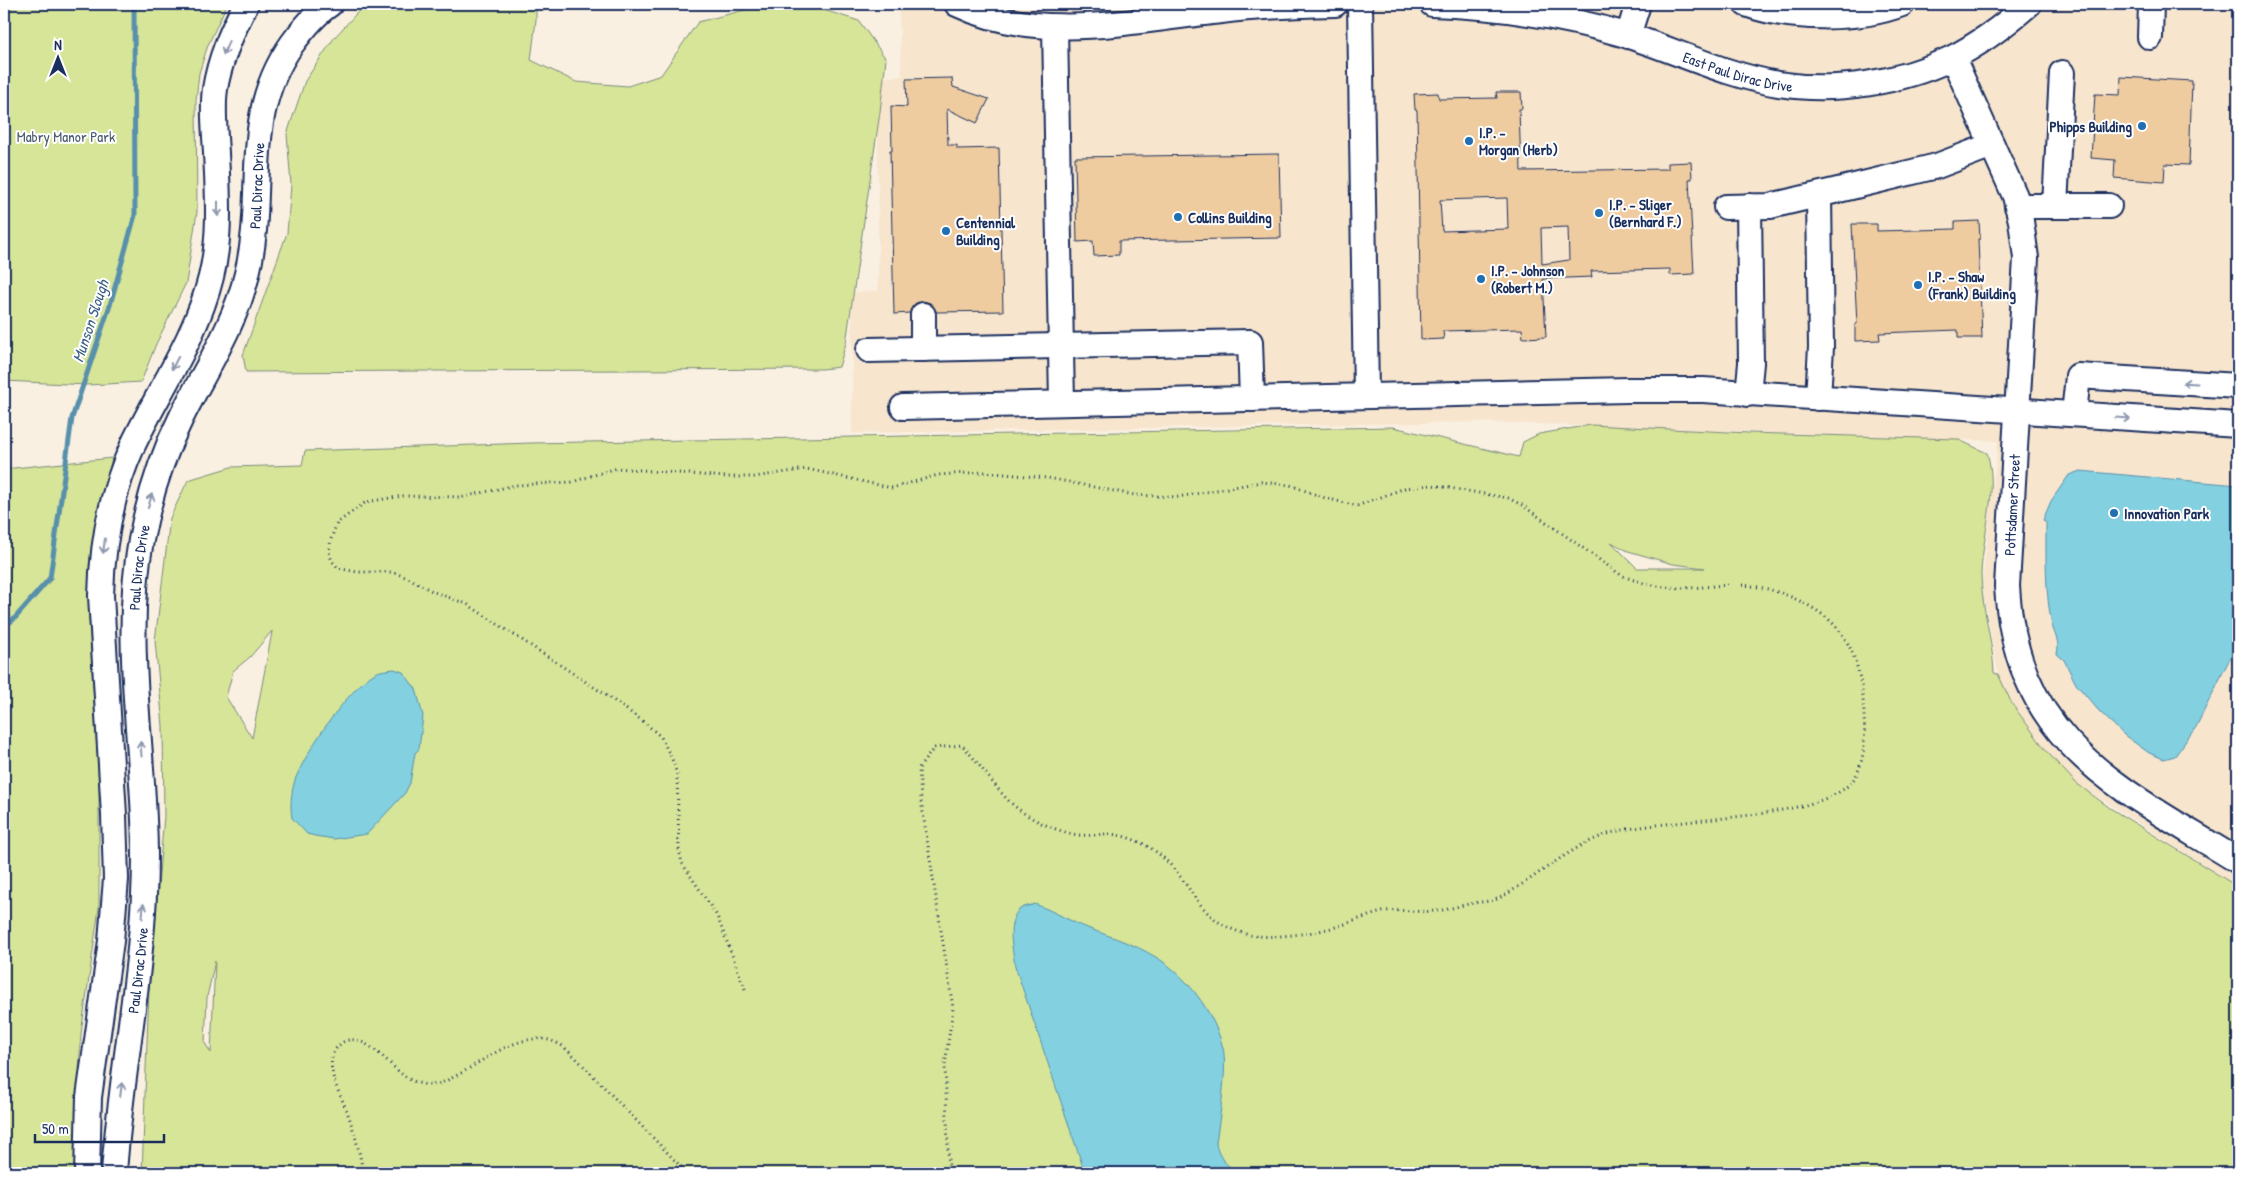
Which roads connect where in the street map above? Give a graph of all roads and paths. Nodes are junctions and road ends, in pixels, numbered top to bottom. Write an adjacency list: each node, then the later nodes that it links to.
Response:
1 (246, 4): 38 (street, Paul Dirac Drive, one-way to 38)
2 (330, 4): 39 (street, Paul Dirac Drive, one-way to 2)
3 (957, 4): 12 (street)
4 (1335, 4): 12 (street)
5 (1360, 4): 28 (street)
6 (1432, 4): 13 (street, East Paul Dirac Drive)
7 (1638, 4): 13 (street)
8 (1746, 4): 9 (street)
9 (1902, 4)
10 (2029, 4): 15 (street, East Paul Dirac Drive)
11 (2151, 4): 14 (street)
12 (1055, 27): 23 (street)
13 (1628, 36): 15 (street, East Paul Dirac Drive)
14 (2150, 36)
15 (1953, 58): 17 (street, Pottsdamer Street)
16 (2062, 73): 20 (street)
17 (1992, 145): 18 (street); 19 (street, Pottsdamer Street)
18 (1819, 195): 27 (street); 29 (street)
19 (2017, 206): 20 (street); 33 (street, Pottsdamer Street)
20 (2055, 206): 21 (street)
21 (2109, 206)
22 (923, 315): 24 (street)
23 (1060, 346): 24 (street); 30 (street); 31 (street)
24 (923, 349): 25 (street)
25 (869, 350)
26 (2238, 386): 34 (street, one-way to 34)
27 (1748, 394): 28 (street); 29 (street)
28 (1366, 395): 30 (street)
29 (1818, 398): 33 (street)
30 (1252, 399): 31 (street)
31 (1062, 403): 32 (street)
32 (903, 407)
33 (2017, 410): 34 (street); 36 (street, Pottsdamer Street)
34 (2074, 414): 35 (street, one-way to 35)
35 (2238, 425)
36 (2238, 861)
37 (745, 989): 42 (path)
38 (87, 1173)
39 (114, 1173)
40 (363, 1173): 41 (path)
41 (687, 1173)
42 (949, 1173)

